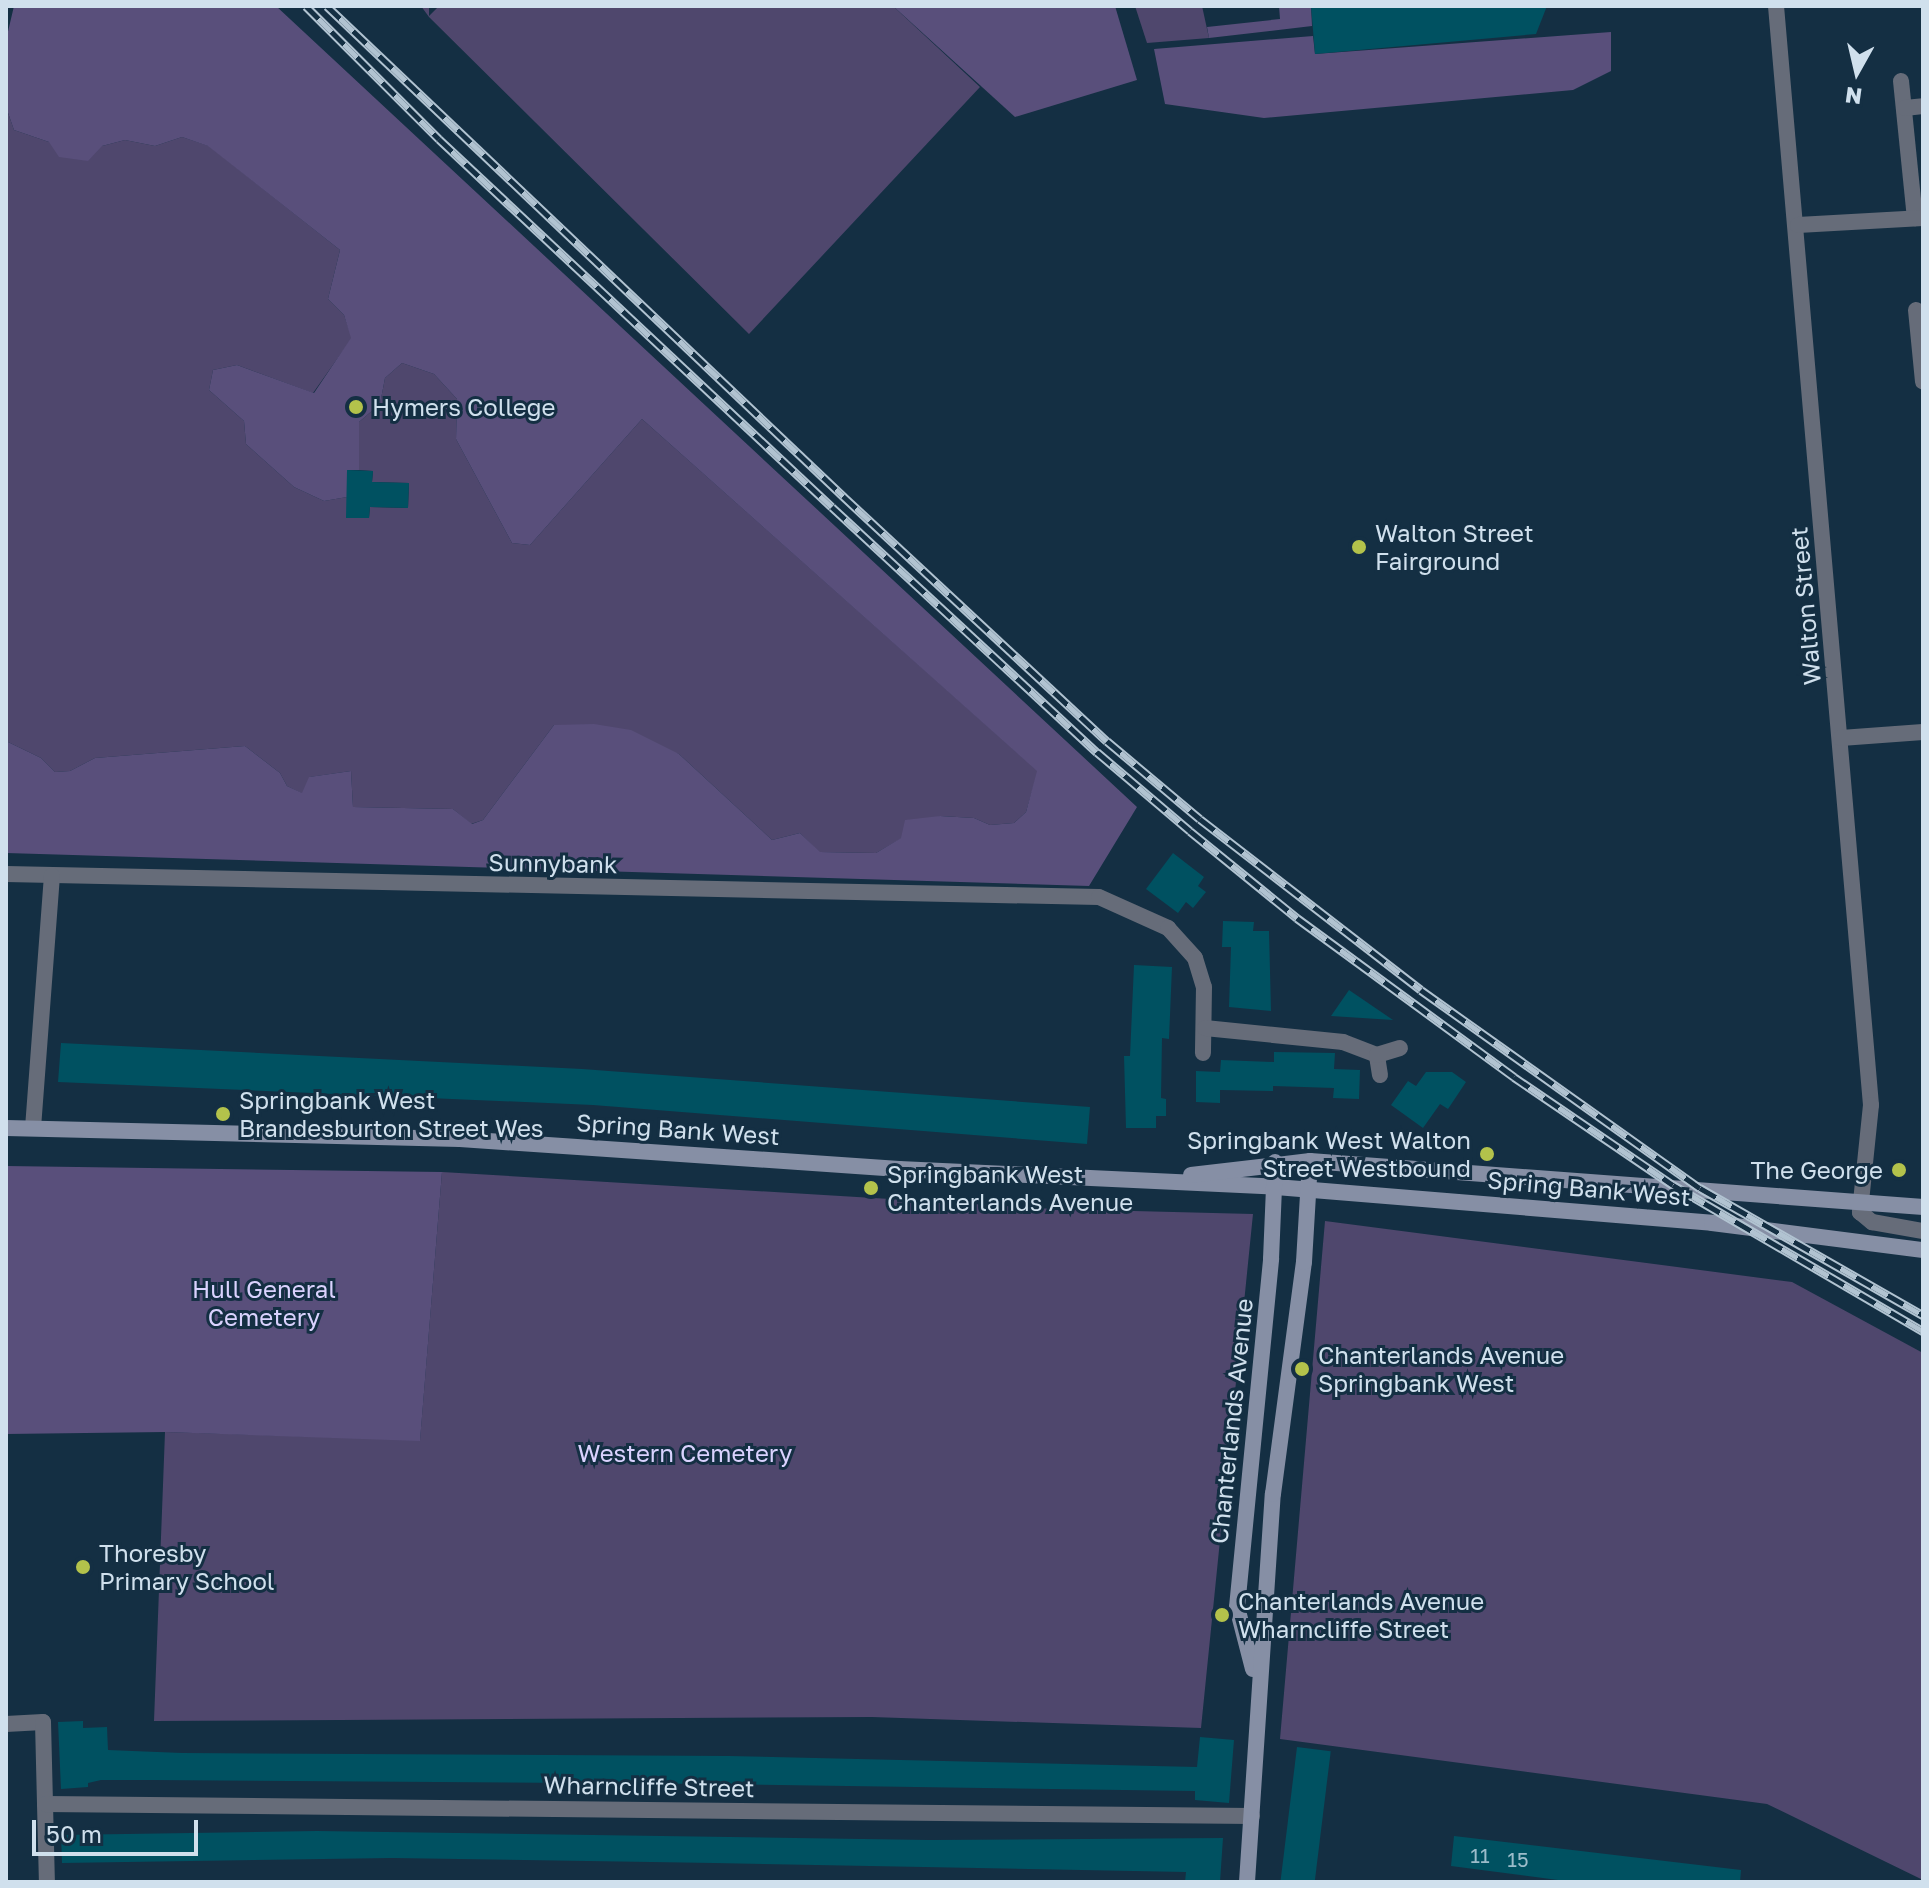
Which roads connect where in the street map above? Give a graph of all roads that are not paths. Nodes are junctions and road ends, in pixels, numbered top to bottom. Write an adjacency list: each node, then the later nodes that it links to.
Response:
1 (1776, 6): 6 (street, Walton Street)
2 (1901, 81): 4 (street)
3 (1923, 106): 4 (street)
4 (1905, 108): 5 (street)
5 (1919, 218): 6 (street)
6 (1798, 225): 10 (street, Walton Street)
7 (1916, 310): 8 (street)
8 (1922, 371)
9 (1923, 732): 10 (street)
10 (1841, 738): 25 (street, Walton Street)
11 (6, 874): 12 (street, Sunnybank)
12 (52, 876): 13 (street, Sunnybank); 19 (street)
13 (1205, 1028): 15 (street); 16 (street)
14 (1400, 1048): 16 (street)
15 (1203, 1053)
16 (1377, 1055): 17 (street)
17 (1380, 1075)
18 (6, 1128): 19 (street, Spring Bank West)
19 (33, 1128): 22 (street, Spring Bank West)
20 (1310, 1161): 21 (street, Spring Bank West); 24 (street, Chanterlands Avenue); 25 (street, Spring Bank West)
21 (1275, 1162): 22 (street, Spring Bank West); 23 (street, Chanterlands Avenue)
22 (1154, 1180): 23 (street, Spring Bank West)
23 (1276, 1187): 24 (street, Spring Bank West); 29 (street, Chanterlands Avenue)
24 (1307, 1190): 28 (street, Spring Bank West); 29 (street, Chanterlands Avenue)
25 (1859, 1202): 26 (street, Spring Bank West); 27 (street)
26 (1923, 1207)
27 (1923, 1231)
28 (1923, 1250)
29 (1256, 1682): 32 (street, Chanterlands Avenue)
30 (6, 1724): 31 (street)
31 (45, 1804): 32 (street, Wharncliffe Street); 33 (street)
32 (1252, 1816): 34 (street, Chanterlands Avenue)
33 (47, 1882)
34 (1247, 1882)

